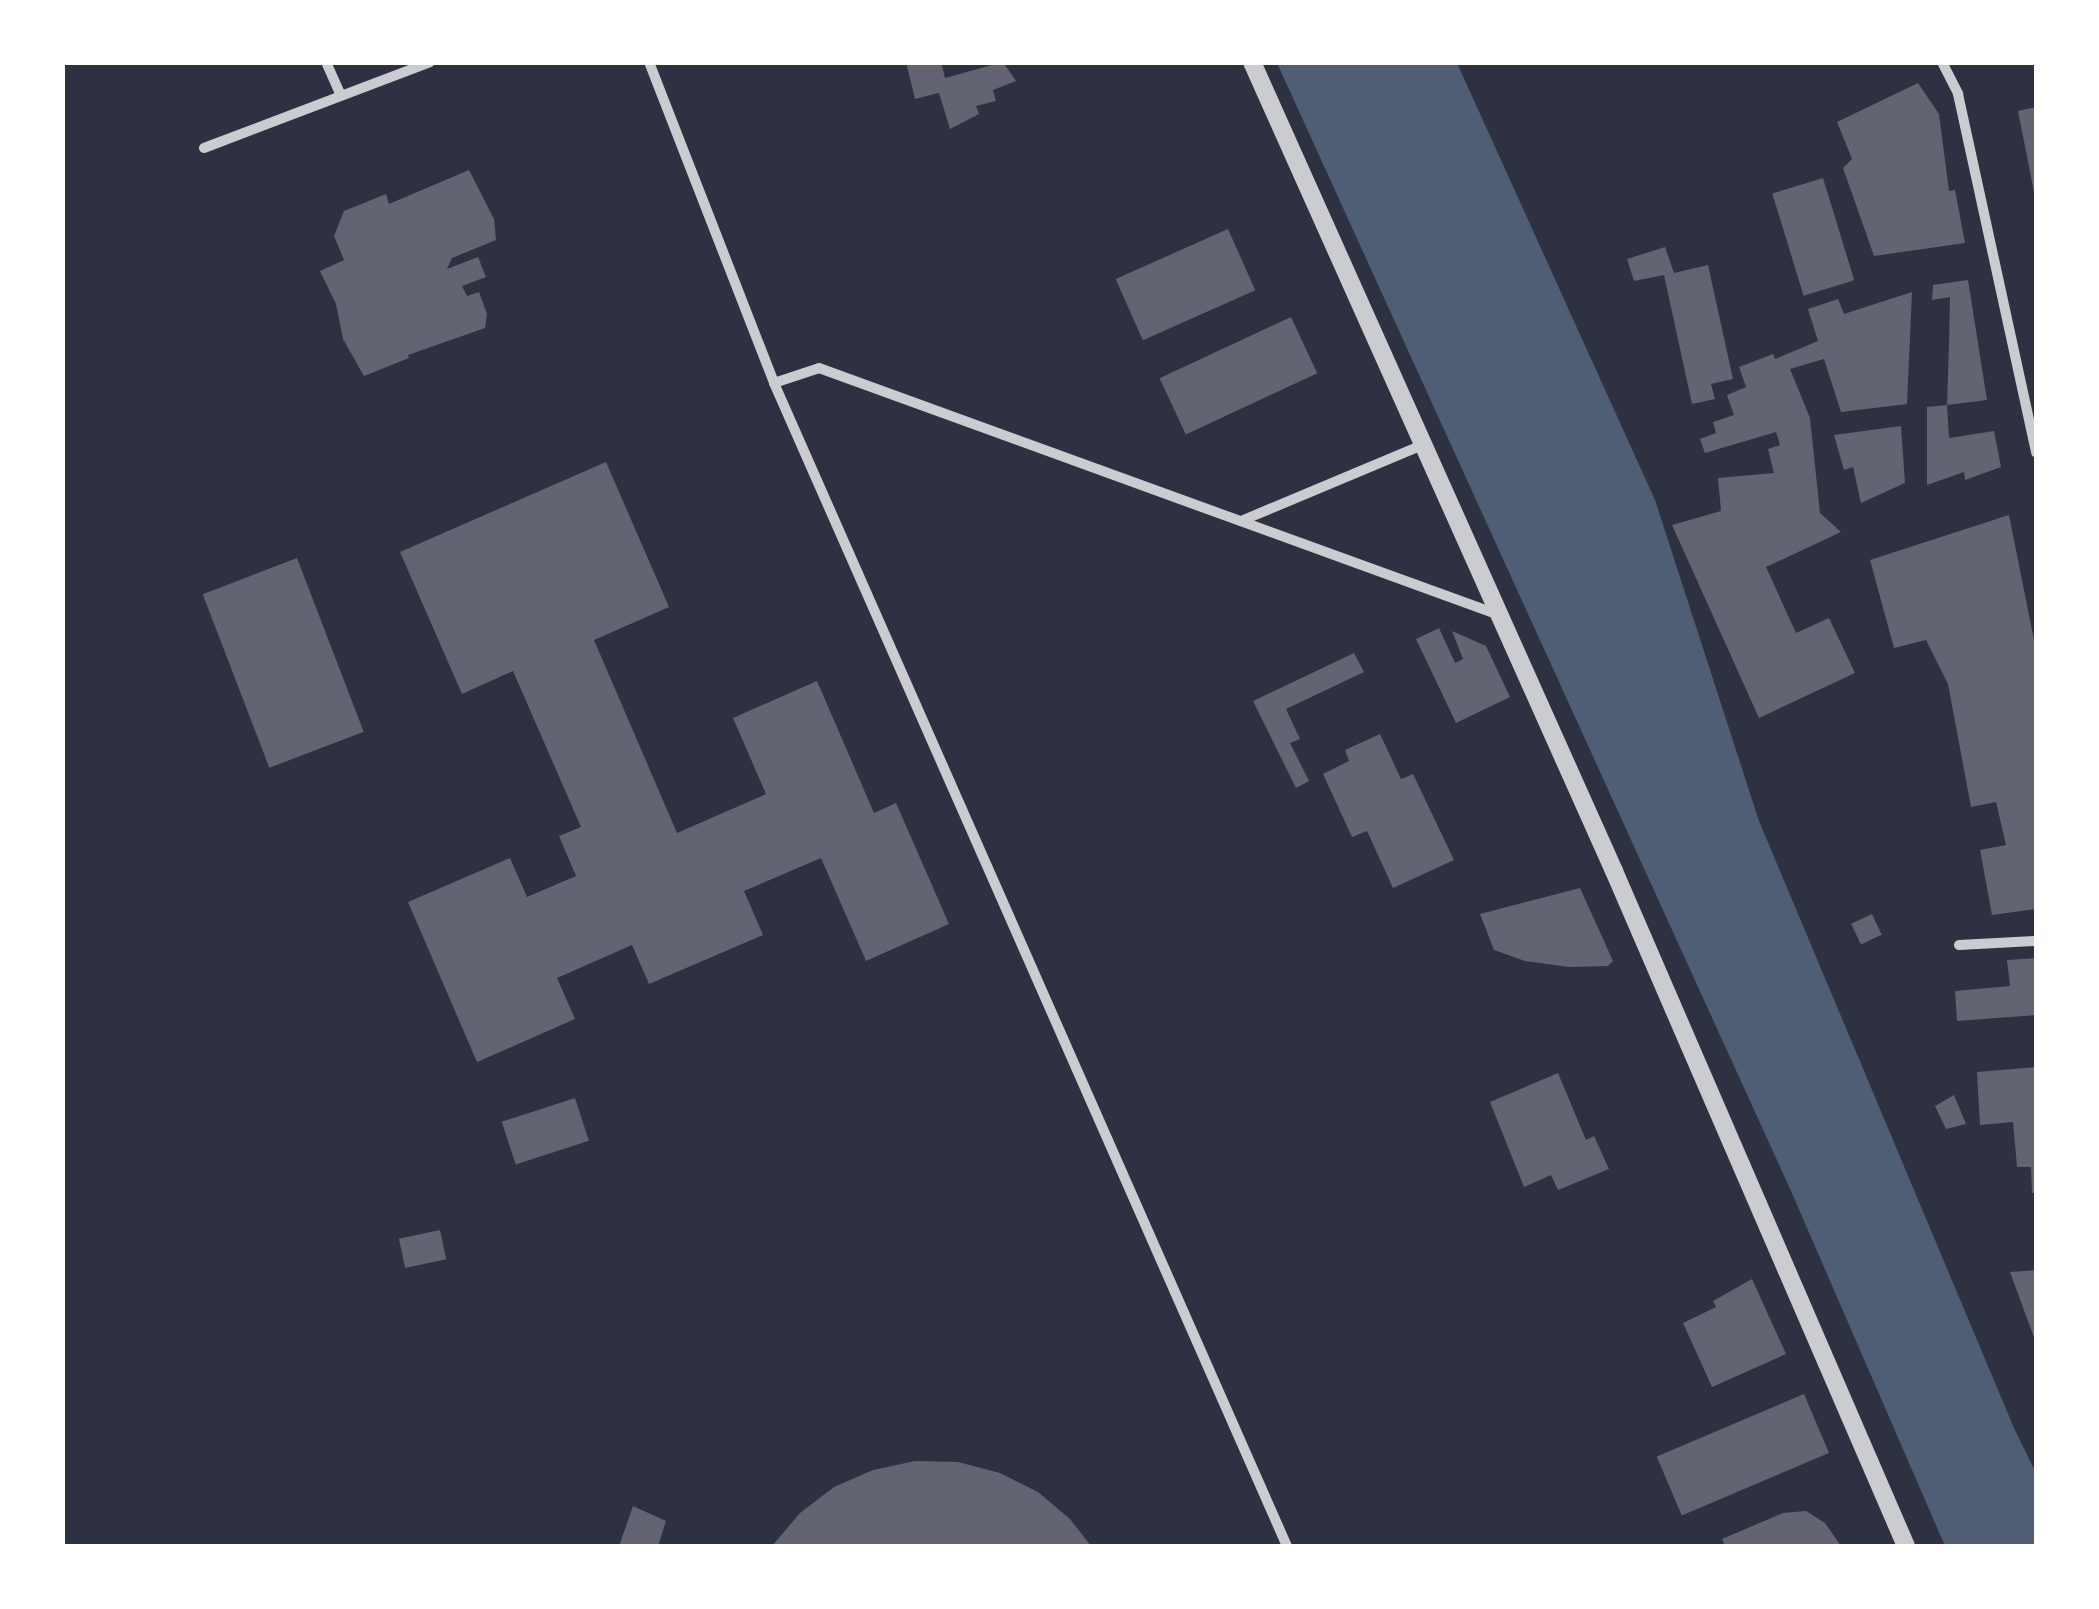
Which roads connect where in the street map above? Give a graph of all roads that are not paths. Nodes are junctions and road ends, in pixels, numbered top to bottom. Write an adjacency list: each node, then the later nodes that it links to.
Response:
1 (326, 62): 6 (street)
2 (430, 62): 6 (street)
3 (649, 62): 8 (street)
4 (1252, 62): 9 (street)
5 (1942, 62): 10 (street)
6 (341, 96): 7 (street)
7 (204, 148)
8 (774, 383): 11 (street); 15 (street)
9 (1423, 445): 11 (street); 12 (street)
10 (2036, 453)
11 (1241, 521): 12 (street)
12 (1500, 615): 16 (street)
13 (2036, 941): 14 (street)
14 (1959, 945)
15 (1287, 1546)
16 (1906, 1546)

